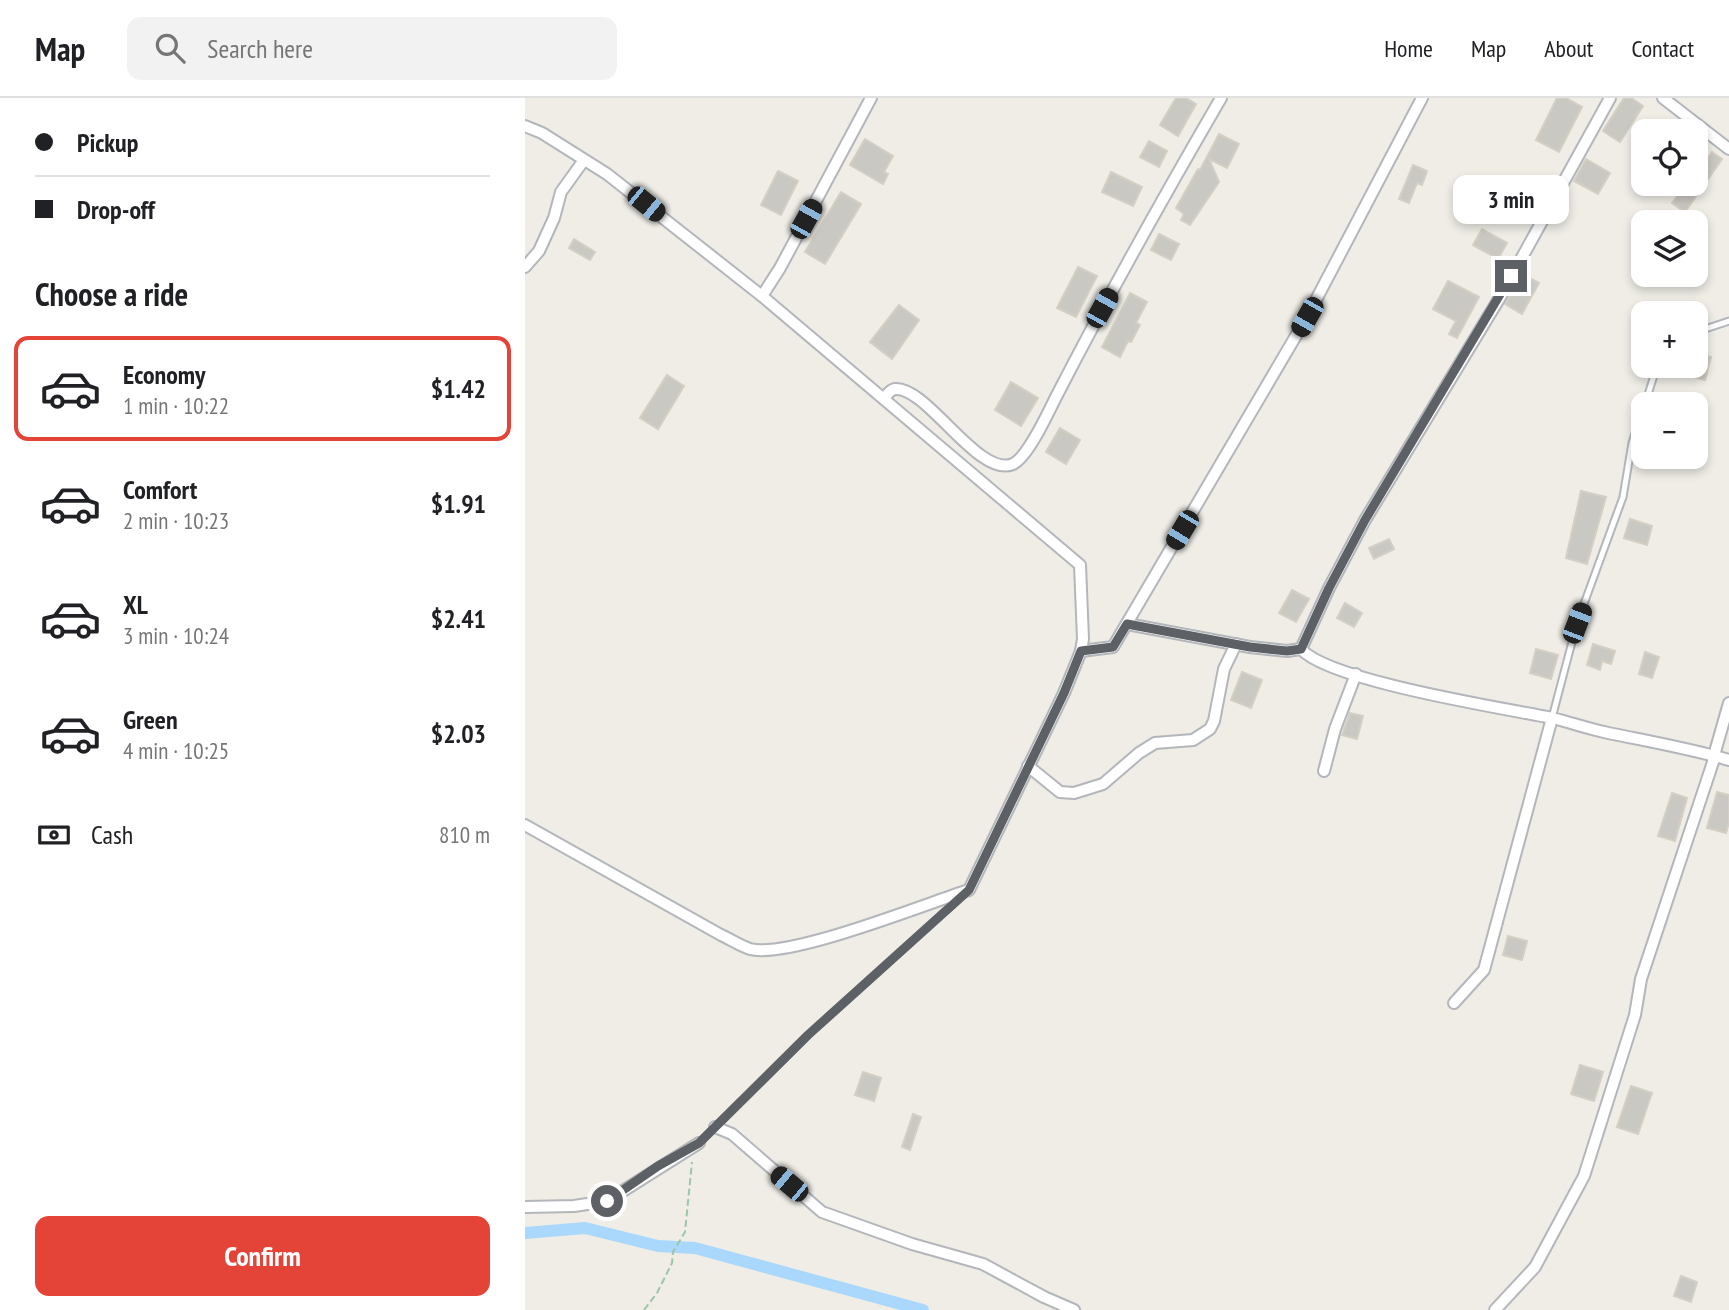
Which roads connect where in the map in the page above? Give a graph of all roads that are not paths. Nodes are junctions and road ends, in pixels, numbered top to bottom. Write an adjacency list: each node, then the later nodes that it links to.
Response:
1 (871, 98): 10 (street)
2 (1221, 98): 13 (street)
3 (1422, 98): 15 (street)
4 (1611, 98): 17 (street)
5 (1663, 98): 7 (street)
6 (525, 126): 8 (street)
7 (1729, 149)
8 (584, 160): 9 (street); 10 (street)
9 (525, 267)
10 (762, 296): 13 (street)
11 (1729, 321): 12 (lane)
12 (1708, 328)
13 (884, 399): 18 (street)
14 (1631, 449): 21 (lane)
15 (1127, 624): 16 (street); 18 (street)
16 (1236, 644): 17 (street); 24 (street)
17 (1301, 649): 19 (street)
18 (1081, 651): 24 (street)
19 (1356, 674): 21 (street); 25 (street)
20 (1729, 703): 22 (street)
21 (1552, 718): 22 (street); 28 (street)
22 (1714, 757): 23 (street); 33 (street)
23 (1729, 760)
24 (1028, 766): 27 (street)
25 (1324, 771)
26 (525, 825): 27 (street)
27 (969, 890): 29 (lane)
28 (1454, 1003)
29 (715, 1127): 30 (lane); 32 (street)
30 (699, 1143): 31 (street)
31 (525, 1208)
32 (1074, 1310)
33 (1495, 1310)

